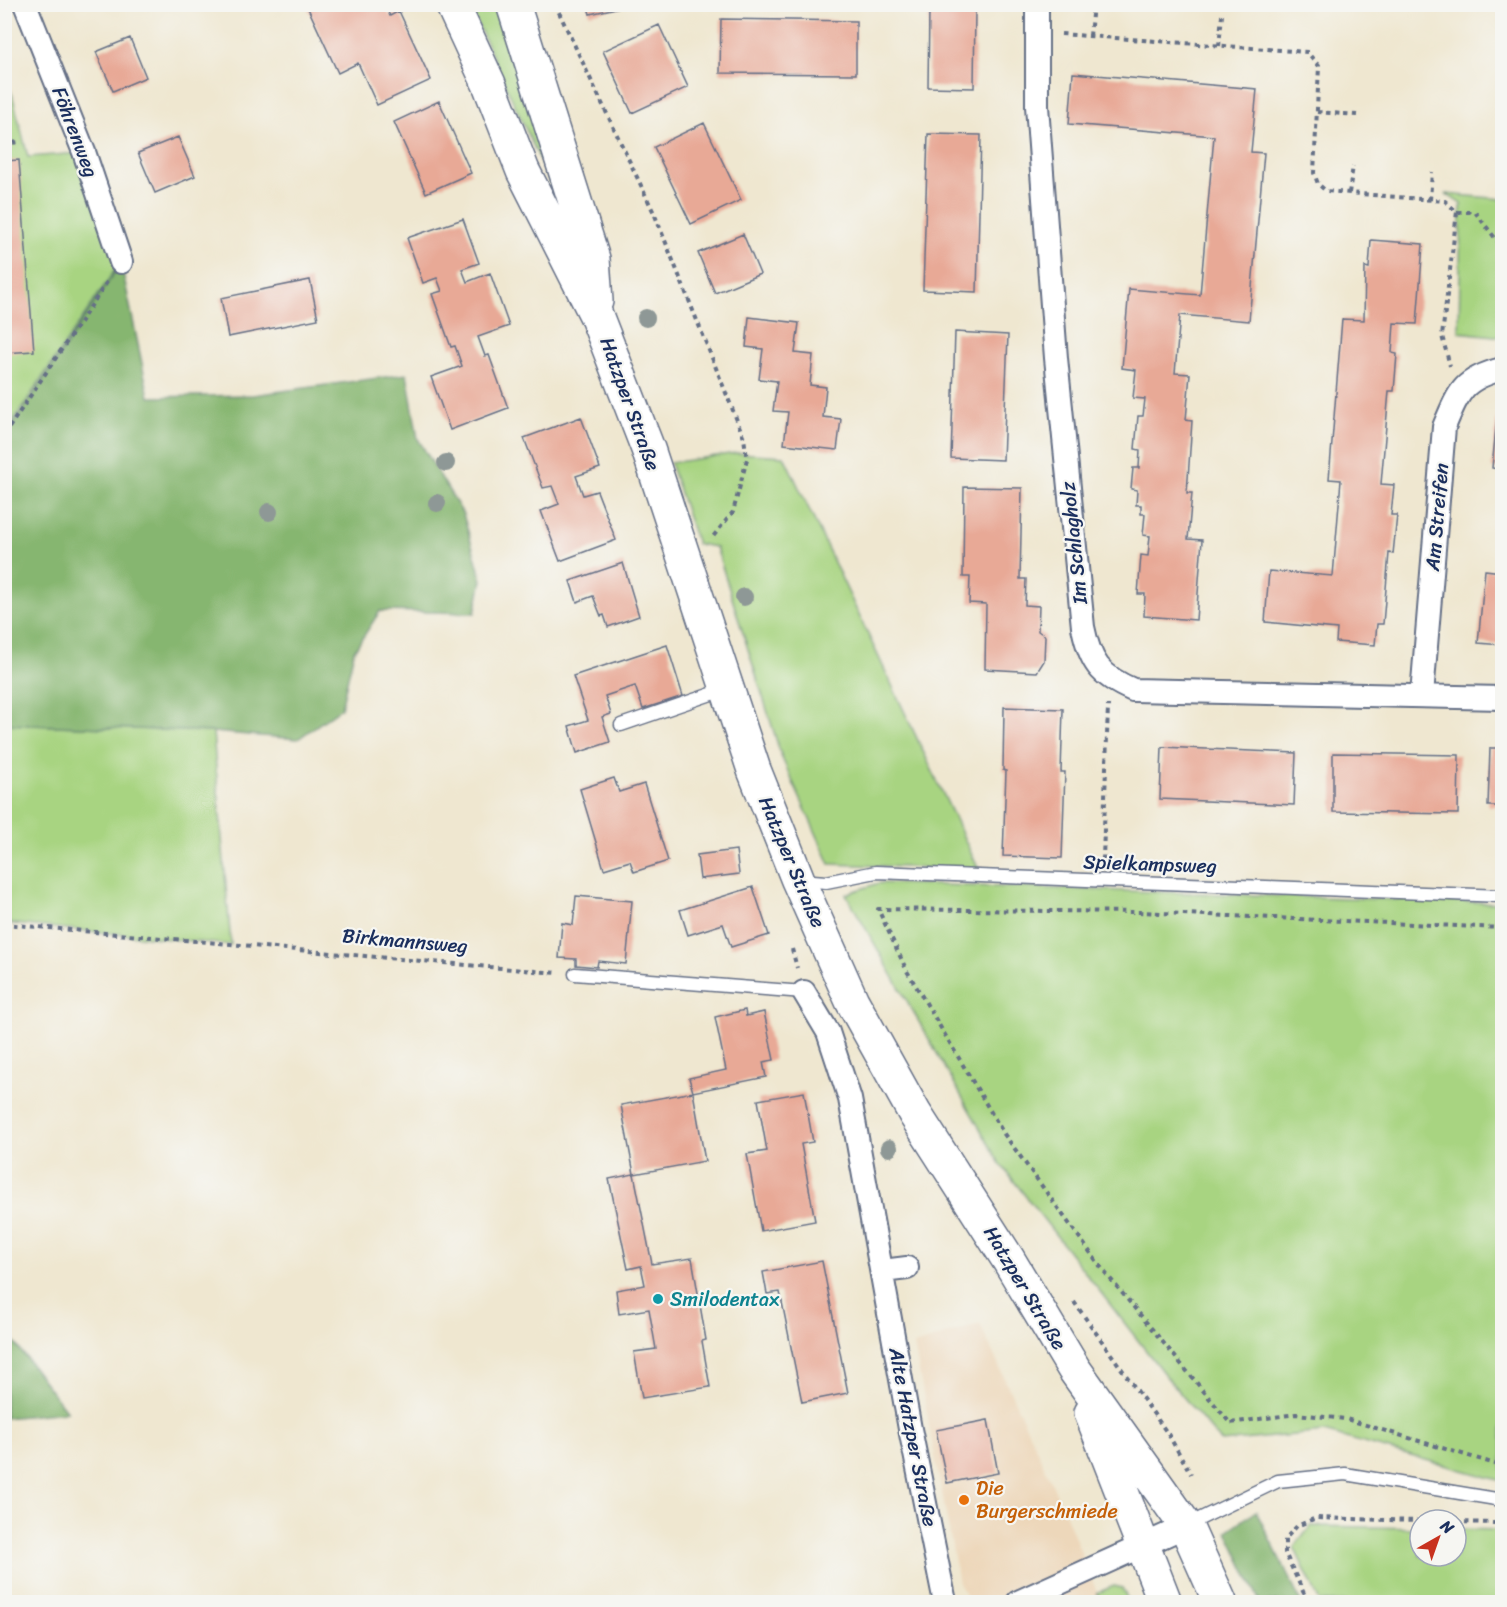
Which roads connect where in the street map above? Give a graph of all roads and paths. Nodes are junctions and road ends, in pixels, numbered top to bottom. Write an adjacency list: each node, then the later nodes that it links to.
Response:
1 (25, 4): 21 (street, Föhrenweg)
2 (452, 4): 22 (main road, Hatzper Straße)
3 (513, 4): 22 (main road, Hatzper Straße)
4 (555, 4): 26 (path)
5 (1037, 4): 8 (street, Im Schlagholz)
6 (1093, 4): 9 (path)
7 (1222, 15): 10 (path)
8 (1036, 32): 9 (path); 27 (street, Im Schlagholz)
9 (1090, 36): 10 (path)
10 (1219, 46): 11 (path)
11 (1317, 112): 12 (path); 17 (path)
12 (1357, 115)
13 (20, 142): 14 (path)
14 (4, 144)
15 (1353, 166): 17 (path)
16 (1432, 172): 18 (path)
17 (1349, 193): 18 (path)
18 (1430, 200): 19 (path)
19 (1457, 213): 20 (path); 24 (path)
20 (1503, 247)
21 (121, 262): 25 (path)
22 (596, 315): 28 (main road, Hatzper Straße)
23 (1503, 369): 24 (street, Am Streifen)
24 (1457, 396): 29 (street, Am Streifen)
25 (4, 435)
26 (708, 541)
27 (1109, 680): 29 (street); 33 (path)
28 (727, 689): 31 (lane); 32 (main road, Hatzper Straße)
29 (1422, 695): 30 (street)
30 (1503, 698)
31 (621, 725)
32 (798, 880): 33 (lane, Spielkampsweg); 42 (main road, Hatzper Straße)
33 (1102, 882): 34 (lane, Spielkampsweg)
34 (1503, 896)
35 (4, 924): 37 (path, Birkmannsweg)
36 (1503, 928): 43 (path)
37 (575, 974): 38 (lane)
38 (804, 992): 40 (street, Alte Hatzper Straße)
39 (907, 1268): 40 (street)
40 (882, 1271): 50 (street, Alte Hatzper Straße)
41 (1073, 1301): 45 (path)
42 (1074, 1369): 45 (main road, Hatzper Straße); 49 (main road, Hatzper Straße)
43 (1503, 1466)
44 (1503, 1500): 45 (lane)
45 (1199, 1520): 49 (street); 53 (main road, Hatzper Straße)
46 (1408, 1521): 54 (path)
47 (1468, 1522): 48 (path)
48 (1503, 1523)
49 (1141, 1546): 51 (street); 52 (main road, Hatzper Straße)
50 (945, 1602)
51 (1018, 1602)
52 (1165, 1602)
53 (1220, 1602)
54 (1308, 1602)

